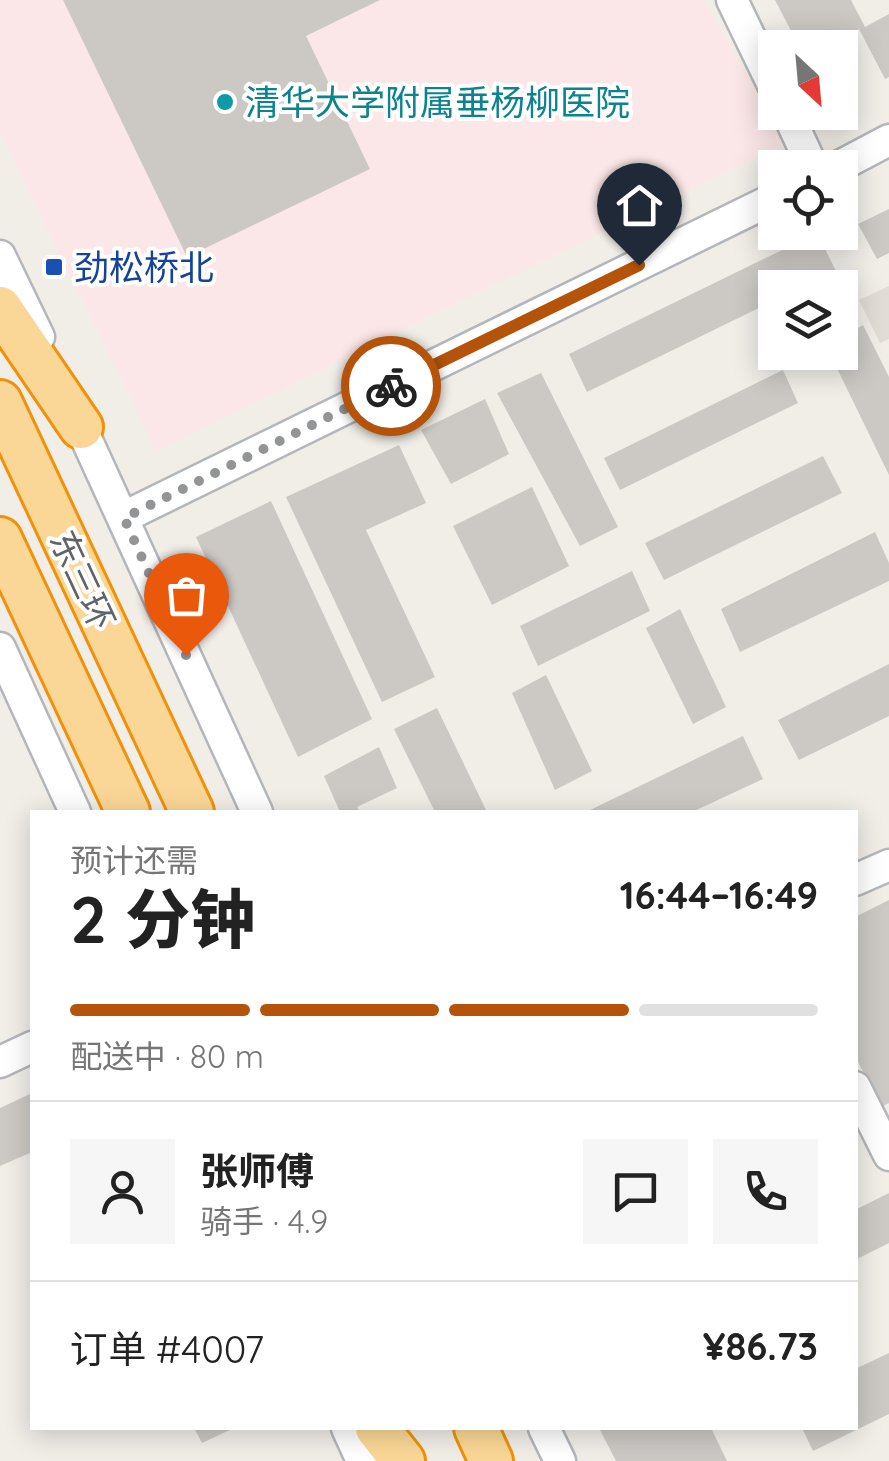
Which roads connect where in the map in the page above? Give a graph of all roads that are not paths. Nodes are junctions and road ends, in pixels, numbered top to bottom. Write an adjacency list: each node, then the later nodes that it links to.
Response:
1 (732, 0): 2 (street)
2 (758, 54)
3 (889, 140): 4 (street)
4 (858, 156)
5 (758, 206): 10 (street)
6 (0, 256): 9 (street)
7 (0, 308): 9 (highway)
8 (0, 402): 15 (highway, 东三环)
9 (81, 426): 10 (street)
10 (124, 518): 16 (street)
11 (0, 539): 14 (highway, 东三环)
12 (0, 648): 13 (street)
13 (74, 810)
14 (127, 810)
15 (191, 810)
16 (255, 810)
17 (889, 864): 18 (street)
18 (858, 879)
19 (30, 1048): 20 (street)
20 (0, 1062)
21 (858, 1093): 22 (street)
22 (889, 1156)
23 (348, 1430): 29 (street)
24 (379, 1430): 30 (highway)
25 (417, 1430): 31 (highway)
26 (477, 1430): 32 (highway)
27 (510, 1430): 33 (highway)
28 (545, 1430): 34 (street)
29 (362, 1461)
30 (403, 1461)
31 (432, 1461)
32 (491, 1461)
33 (518, 1461)
34 (560, 1461)

